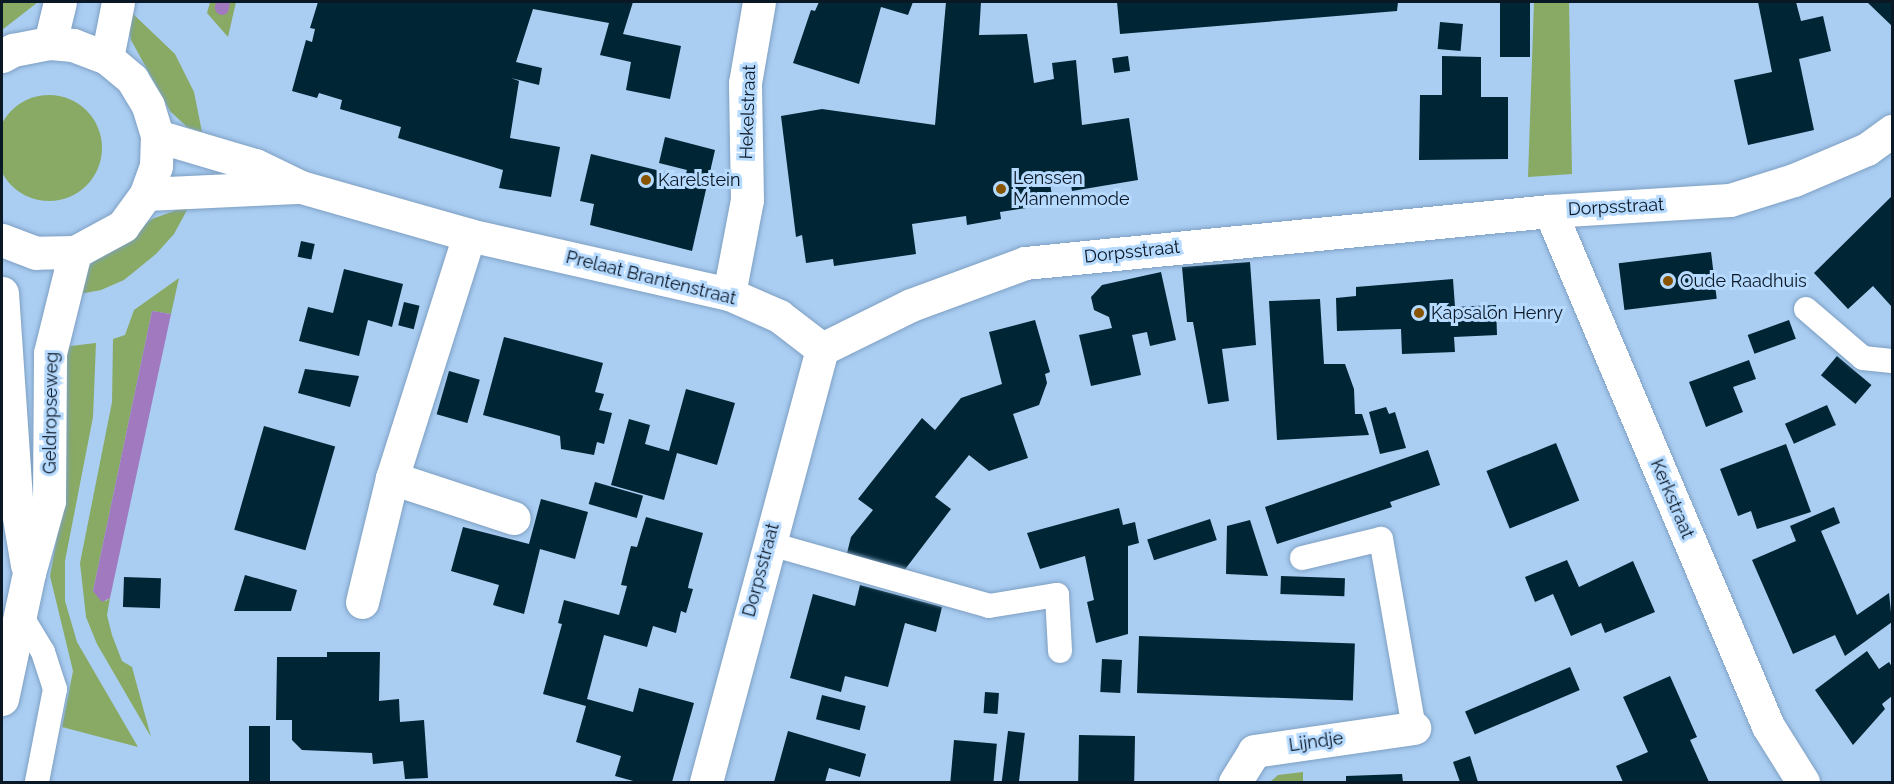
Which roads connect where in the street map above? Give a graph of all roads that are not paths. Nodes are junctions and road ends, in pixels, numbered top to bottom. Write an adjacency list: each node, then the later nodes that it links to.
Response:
1 (60, 2): 4 (street)
2 (118, 2): 6 (street)
3 (759, 2): 16 (street, Hekelstraat)
4 (50, 43): 5 (street); 6 (street)
5 (2, 56)
6 (107, 58): 8 (street)
7 (1893, 131): 11 (street, Dorpsstraat)
8 (156, 136): 9 (street, Prelaat Brantenstraat); 10 (street)
9 (301, 187): 10 (street, Prelaat Brantenstraat); 12 (street, Prelaat Brantenstraat)
10 (146, 194): 14 (street)
11 (1550, 211): 18 (street, Dorpsstraat); 34 (street, Kerkstraat)
12 (469, 235): 16 (street, Prelaat Brantenstraat); 21 (street)
13 (2, 240): 14 (street)
14 (75, 252): 25 (street, Geldropseweg)
15 (2, 293): 20 (street, Geldropseweg)
16 (729, 294): 18 (street, Prelaat Brantenstraat)
17 (1806, 309): 19 (lane)
18 (822, 350): 23 (street, Dorpsstraat)
19 (1893, 361)
20 (3, 367): 25 (street, Geldropseweg)
21 (392, 478): 22 (street); 26 (street)
22 (514, 518)
23 (767, 543): 28 (lane); 32 (street, Dorpsstraat)
24 (1302, 558): 30 (lane)
25 (28, 573): 27 (street, Geldropseweg)
26 (362, 602)
27 (20, 614): 29 (street, Geldropseweg); 31 (lane)
28 (1060, 651)
29 (2, 699)
30 (1414, 728): 33 (street, Lijndje)
31 (44, 781)
32 (706, 783)
33 (1235, 783)
34 (1803, 783)

